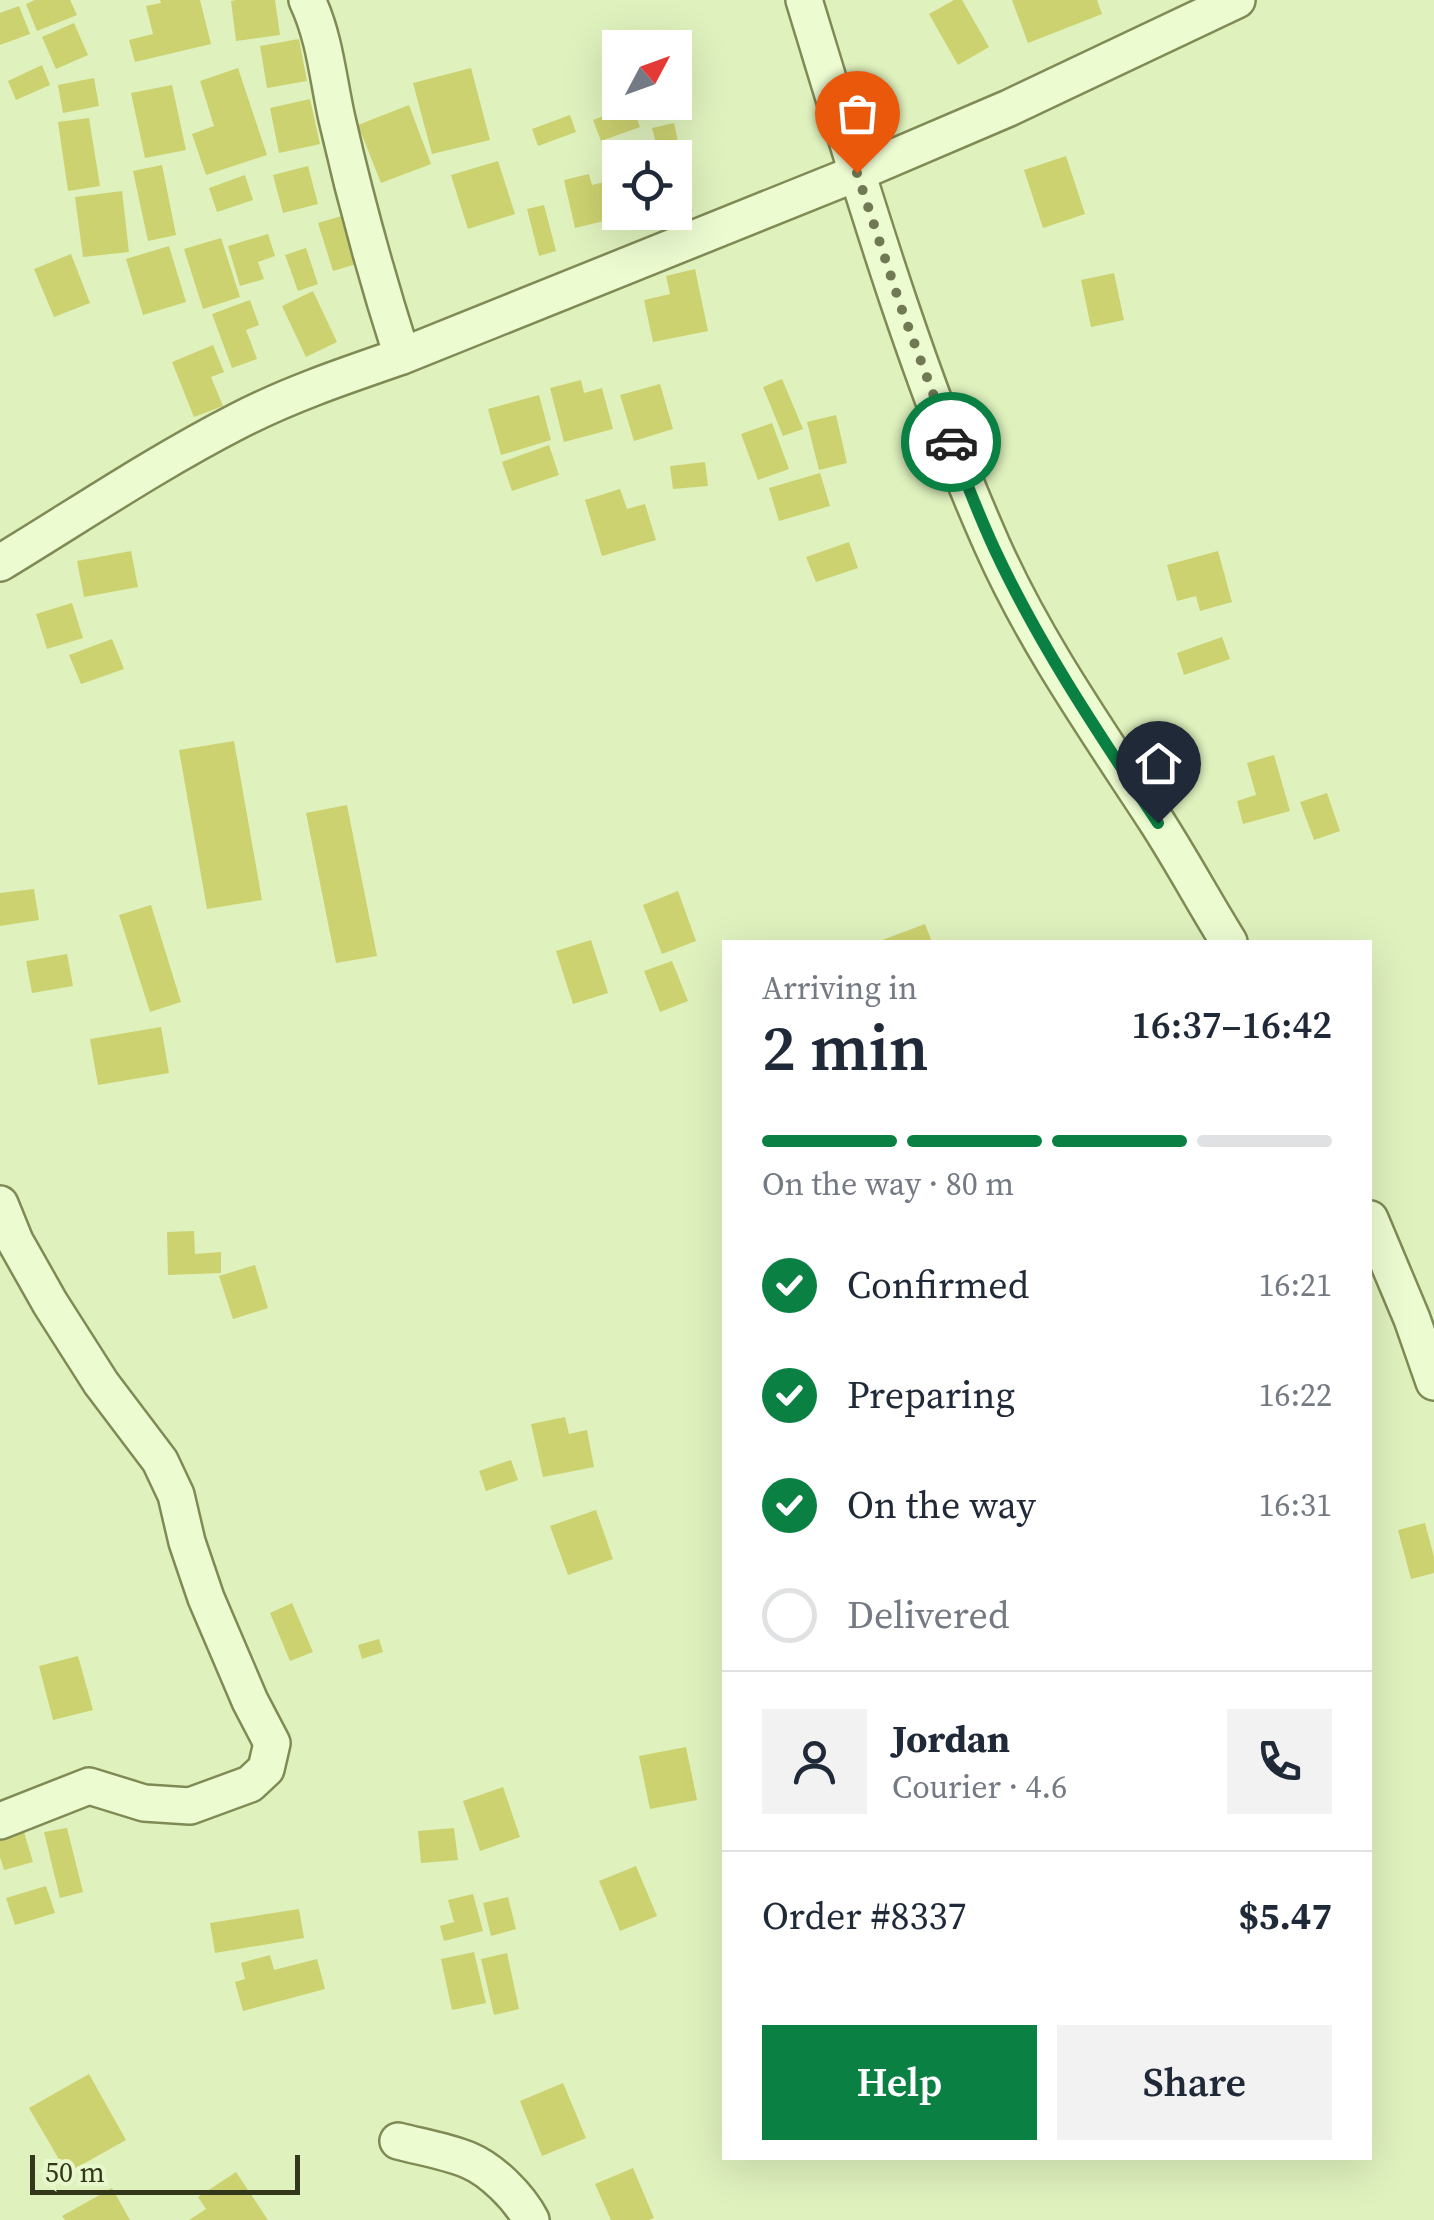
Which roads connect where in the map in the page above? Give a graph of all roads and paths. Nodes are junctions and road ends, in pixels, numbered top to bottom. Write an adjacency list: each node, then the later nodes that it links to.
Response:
1 (308, 0): 5 (street)
2 (804, 0): 4 (street)
3 (1237, 0): 4 (street)
4 (857, 173): 5 (street); 7 (street)
5 (402, 356): 6 (street)
6 (0, 563)
7 (1228, 940)
8 (0, 1204): 11 (street)
9 (1372, 1225): 10 (street)
10 (1434, 1382)
11 (0, 1821)
12 (398, 2141): 13 (street)
13 (531, 2220)

